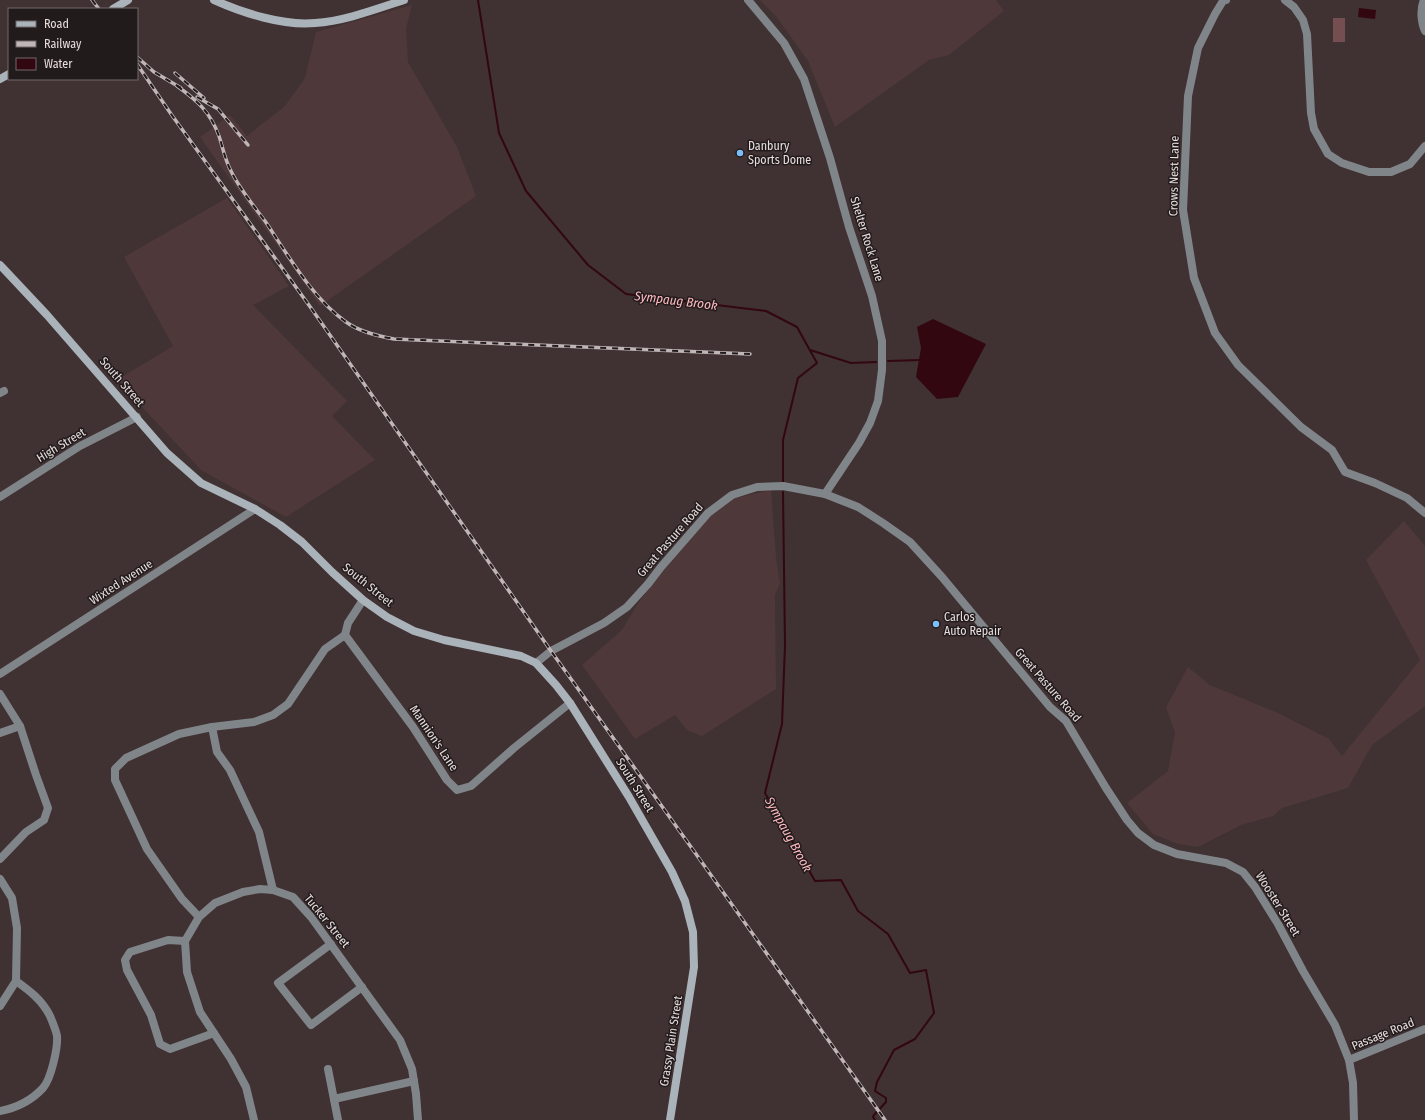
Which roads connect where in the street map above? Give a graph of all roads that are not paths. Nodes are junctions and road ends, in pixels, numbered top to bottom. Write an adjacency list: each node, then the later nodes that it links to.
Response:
1 (128, 0): 8 (main road)
2 (214, 0): 3 (main road)
3 (404, 0)
4 (748, 0): 13 (street, Shelter Rock Lane)
5 (1226, 0): 16 (street, Crows Nest Lane)
6 (1285, 0): 10 (street)
7 (1424, 0): 9 (street)
8 (115, 8)
9 (1425, 31)
10 (1425, 146)
11 (0, 265): 12 (main road, South Street)
12 (137, 417): 14 (street, High Street); 15 (main road, South Street)
13 (825, 494): 19 (street, Great Pasture Road); 26 (street, Great Pasture Road)
14 (0, 497)
15 (255, 509): 17 (main road, South Street); 20 (street, Wixted Avenue)
16 (1425, 513)
17 (363, 600): 18 (street); 19 (main road, South Street)
18 (345, 635): 22 (street, Mannion's Lane); 24 (street)
19 (536, 663): 22 (main road, South Street)
20 (0, 674)
21 (0, 694): 23 (street)
22 (570, 703): 33 (main road, South Street)
23 (20, 726): 25 (street); 27 (street)
24 (212, 727): 29 (street); 30 (street)
25 (0, 733)
26 (1087, 753): 39 (street, Wooster Street)
27 (0, 859)
28 (0, 880): 34 (street)
29 (273, 890): 30 (street, Tucker Street); 32 (street, Tucker Street)
30 (199, 917): 31 (street, Tucker Street)
31 (185, 941): 38 (street); 38 (street)
32 (331, 944): 35 (street, Tucker Street); 35 (street)
33 (694, 967): 47 (main road, Grassy Plain Street)
34 (16, 981): 36 (street); 43 (street)
35 (362, 987): 41 (street, Tucker Street)
36 (0, 1006)
37 (1425, 1029): 39 (street, Passage Road)
38 (214, 1033): 44 (street)
39 (1349, 1060): 48 (street, Wooster Street)
40 (328, 1069): 42 (street)
41 (414, 1081): 42 (street); 46 (street, Tucker Street)
42 (334, 1099): 45 (street)
43 (0, 1111)
44 (254, 1120)
45 (338, 1120)
46 (418, 1120)
47 (670, 1120)
48 (1354, 1120)

